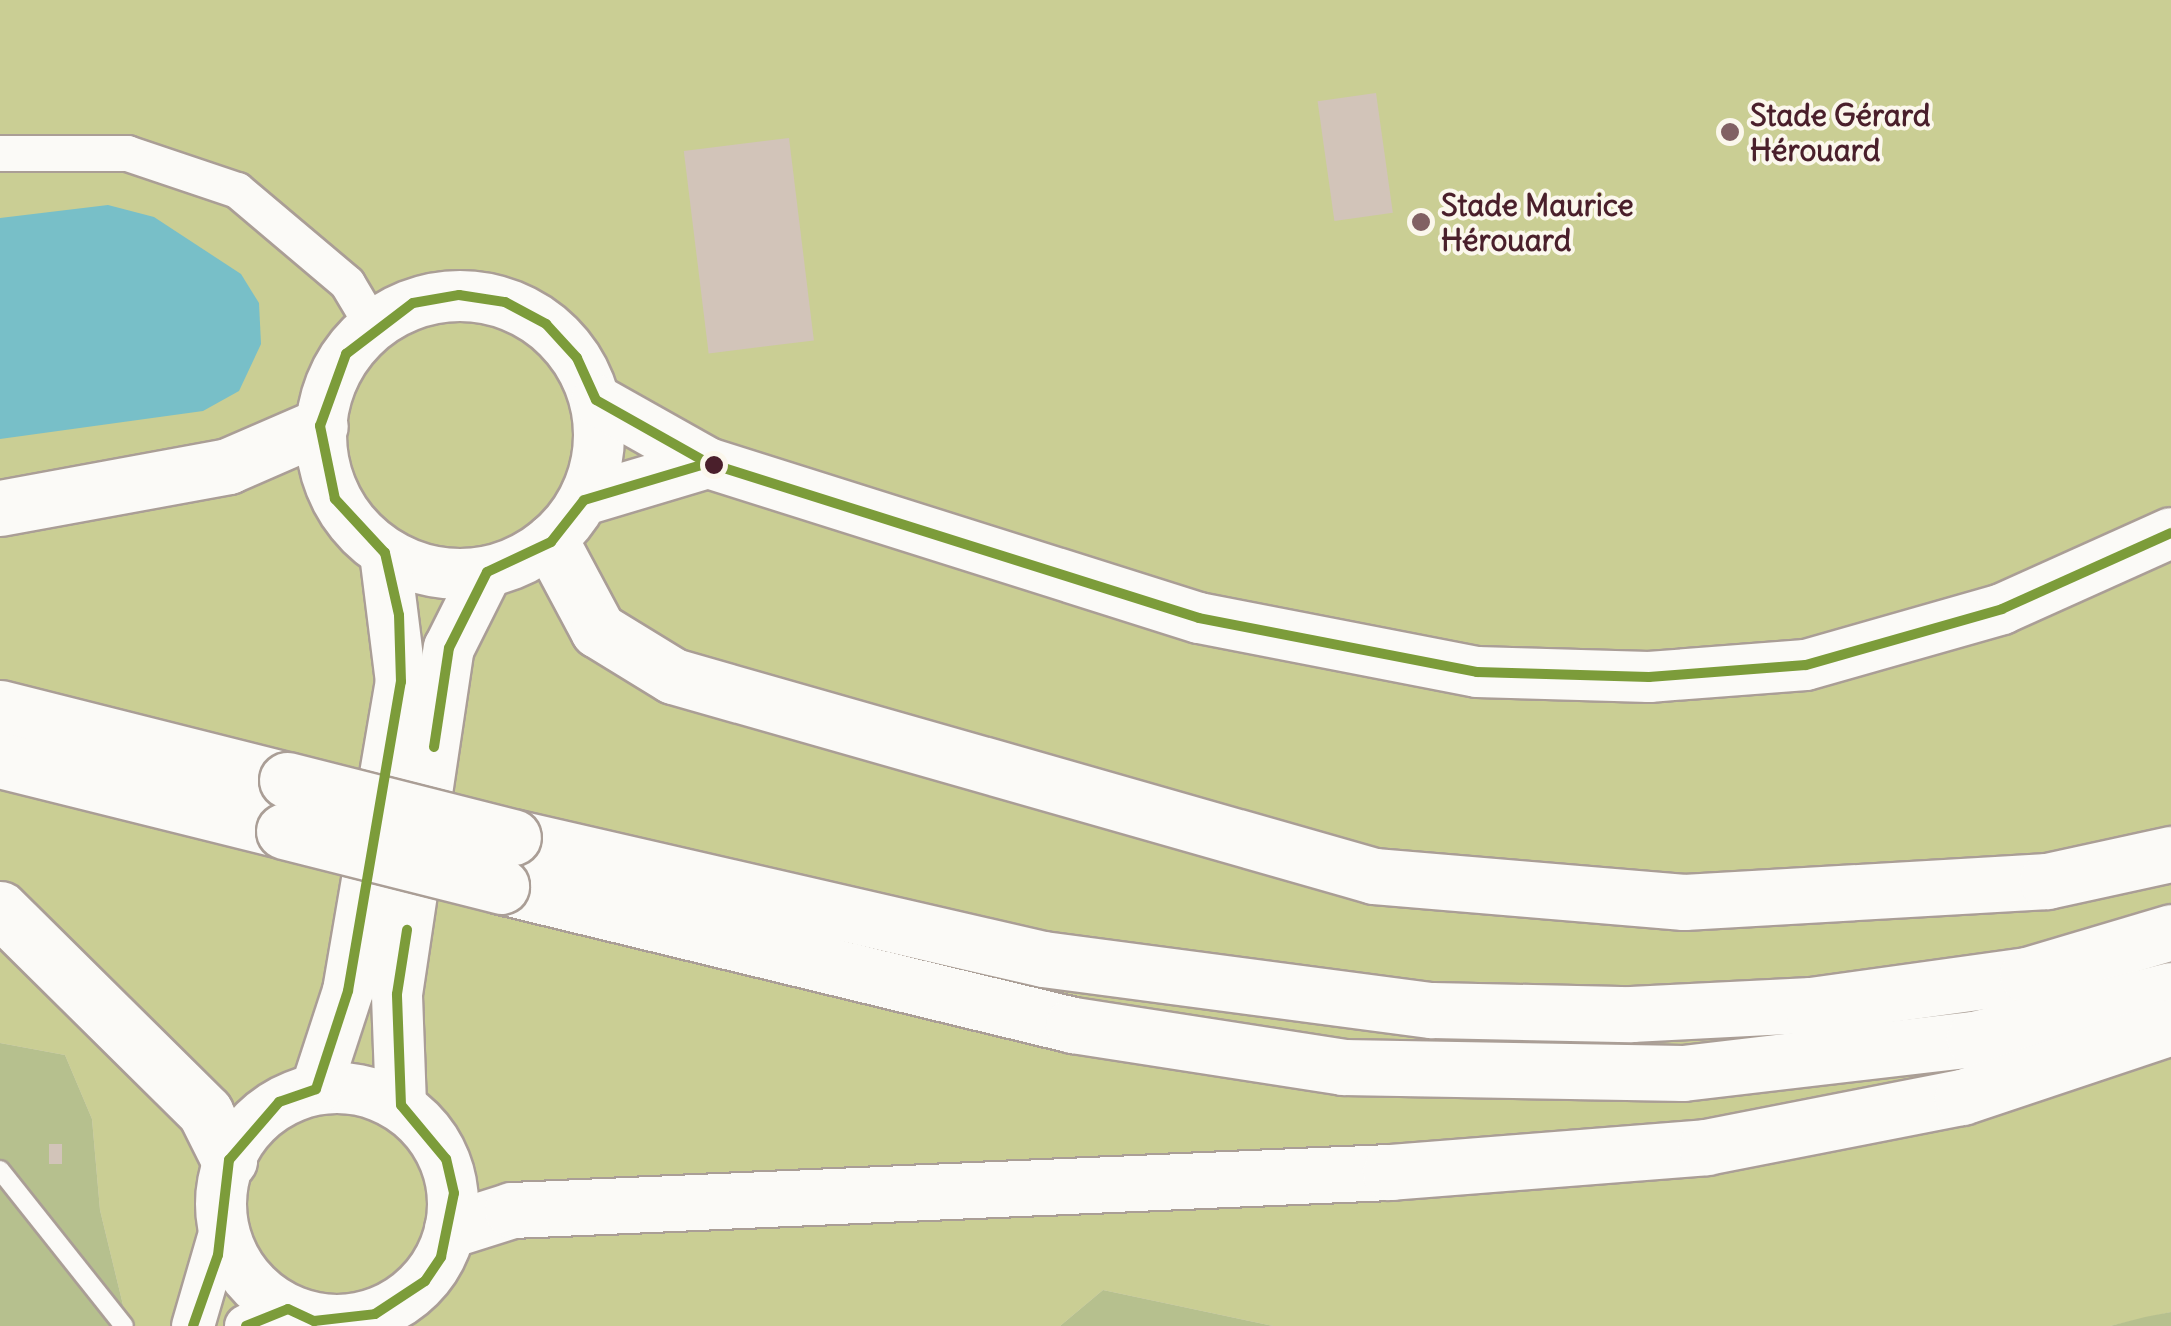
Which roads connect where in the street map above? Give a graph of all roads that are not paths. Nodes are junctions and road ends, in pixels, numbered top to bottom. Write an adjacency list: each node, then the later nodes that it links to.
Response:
1 (0, 153): 2 (street)
2 (372, 325): 3 (main road); 4 (main road)
3 (596, 400): 5 (main road); 6 (main road)
4 (320, 426): 7 (highway); 10 (main road)
5 (708, 463): 6 (main road); 8 (main road)
6 (584, 500): 9 (main road)
7 (0, 508)
8 (2171, 533)
9 (550, 542): 11 (main road); 15 (highway)
10 (384, 553): 11 (main road); 21 (main road)
11 (487, 572): 22 (main road)
12 (0, 708): 14 (highway)
13 (0, 760): 14 (highway)
14 (285, 806): 16 (highway, bridge)
15 (2171, 854)
16 (507, 862): 18 (highway); 19 (highway)
17 (0, 909): 23 (highway)
18 (2171, 932)
19 (2171, 990)
20 (2171, 1027): 26 (highway)
21 (316, 1088): 22 (main road); 23 (main road)
22 (401, 1106): 26 (main road)
23 (229, 1160): 25 (main road)
24 (0, 1170): 28 (lane)
25 (222, 1226): 27 (main road); 29 (street)
26 (452, 1229): 27 (main road)
27 (267, 1318)
28 (124, 1326)
29 (192, 1326)

